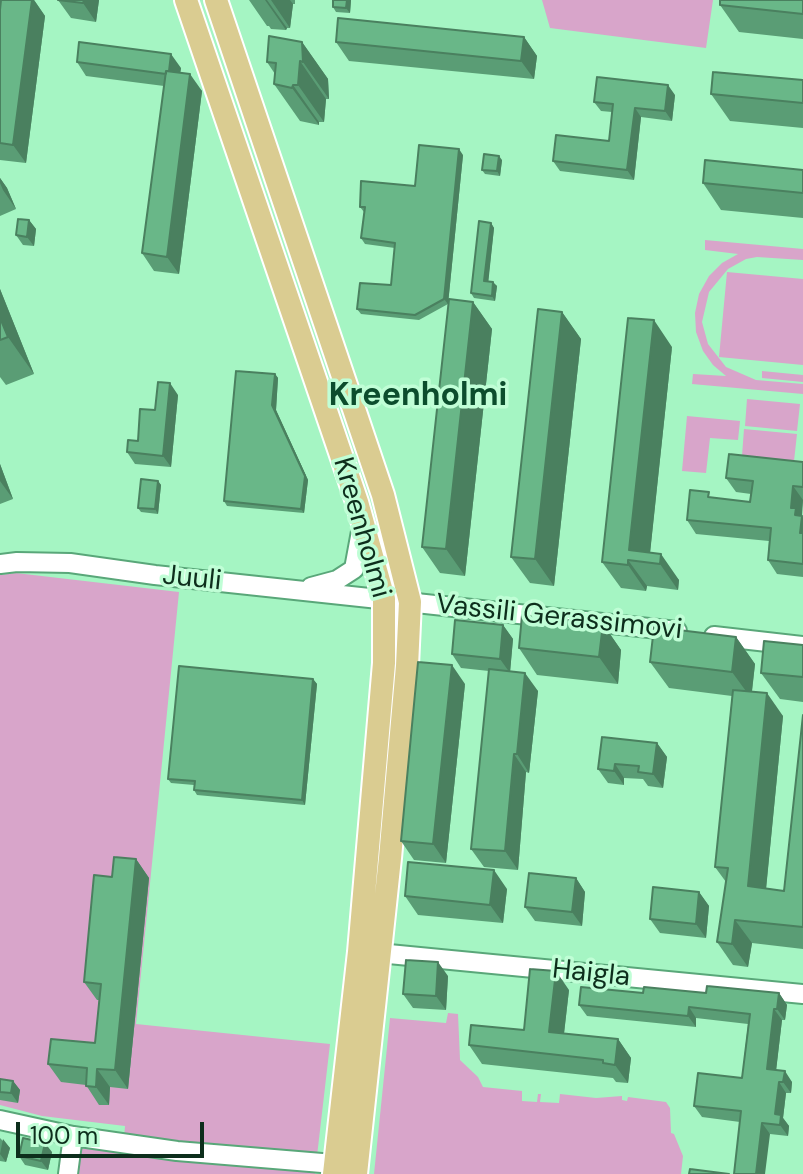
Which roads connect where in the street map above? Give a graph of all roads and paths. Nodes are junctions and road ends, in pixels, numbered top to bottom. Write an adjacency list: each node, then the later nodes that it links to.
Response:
1 (186, 0): 4 (main road, Kreenholmi)
2 (216, 0): 3 (main road, Kreenholmi)
3 (223, 23): 4 (main road); 5 (main road, Kreenholmi)
4 (196, 32): 6 (main road, Kreenholmi)
5 (321, 311): 6 (main road); 11 (main road, Kreenholmi)
6 (295, 320): 7 (main road, Kreenholmi)
7 (362, 523): 9 (street); 10 (main road, Kreenholmi)
8 (0, 564): 9 (street, Juuli)
9 (301, 590): 10 (street, Juuli)
10 (384, 599): 11 (street, Vassili Gerassimovi); 13 (main road, Kreenholmi)
11 (410, 602): 12 (street, Vassili Gerassimovi); 13 (main road, Kreenholmi)
12 (803, 646)
13 (369, 952): 14 (street, Haigla); 17 (main road, Kreenholmi)
14 (803, 994)
15 (0, 1120): 16 (street)
16 (73, 1136): 17 (street); 18 (street)
17 (346, 1169)
18 (68, 1174)

